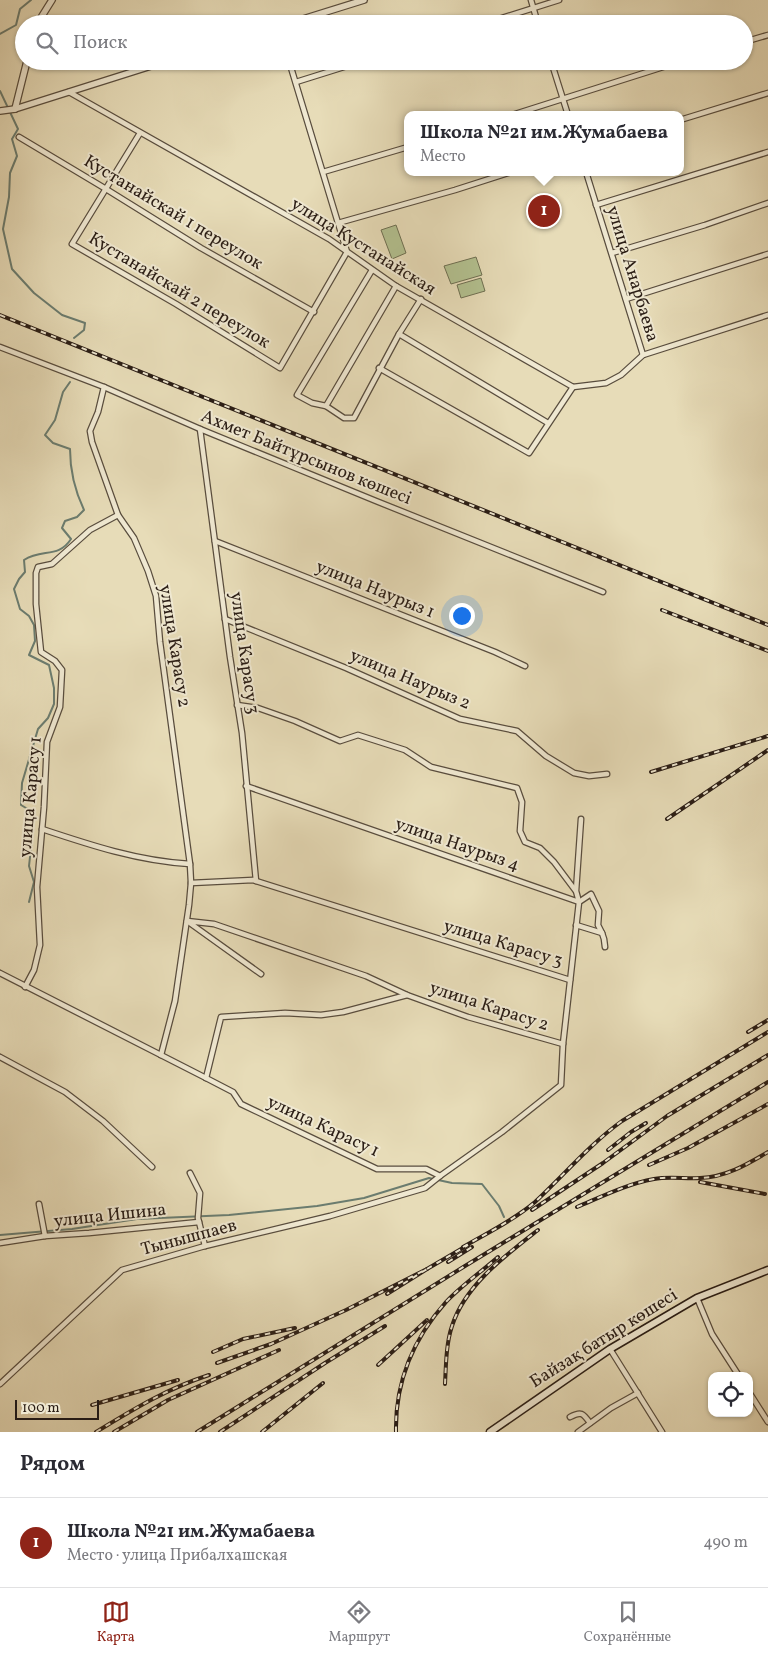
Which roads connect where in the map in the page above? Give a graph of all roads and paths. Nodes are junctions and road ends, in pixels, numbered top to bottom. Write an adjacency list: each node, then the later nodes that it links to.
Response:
1 (52, 0): 6 (street)
2 (364, 0): 7 (street)
3 (531, 0): 5 (street)
4 (559, 0): 5 (street)
5 (533, 8): 8 (street); 9 (street)
6 (43, 15)
7 (316, 15)
8 (511, 15)
9 (535, 15)
10 (768, 35): 11 (street)
11 (753, 39)
12 (25, 70): 22 (street)
13 (139, 70): 19 (street)
14 (292, 70): 18 (street)
15 (334, 70): 18 (street)
16 (554, 70): 21 (street)
17 (654, 70): 21 (street)
18 (296, 82): 31 (street)
19 (69, 92): 22 (street); 27 (street, улица Кустанайская)
20 (768, 93): 26 (street)
21 (563, 99): 24 (street); 25 (street)
22 (15, 109): 23 (street)
23 (0, 111)
24 (525, 111)
25 (567, 111)
26 (684, 119)
27 (140, 132): 34 (street, Кустанайскай 2 переулок); 38 (street, улица Кустанайская)
28 (20, 137): 34 (street, Кустанайскай 1 переулок)
29 (404, 148): 31 (street)
30 (768, 152): 36 (street)
31 (324, 172): 37 (street)
32 (499, 176): 37 (street)
33 (587, 176): 36 (street, улица Анарбаева)
34 (106, 189): 45 (street, Кустанайскай 1 переулок); 45 (street, Кустанайскай 2 переулок)
35 (768, 203): 39 (street)
36 (596, 205): 39 (street, улица Анарбаева)
37 (338, 223): 38 (street)
38 (347, 252): 41 (street, улица Кустанайская); 45 (street)
39 (612, 253): 43 (street, улица Анарбаева)
40 (768, 254): 43 (street)
41 (372, 270): 42 (street, улица Кустанайская); 53 (street)
42 (396, 286): 44 (street, улица Кустанайская); 53 (street)
43 (626, 298): 49 (street, улица Анарбаева)
44 (421, 300): 47 (street); 52 (street, улица Кустанайская)
45 (314, 312)
46 (768, 315): 49 (street)
47 (399, 334): 50 (street); 54 (street)
48 (0, 347): 51 (street, Ахмет Байтұрсынов көшесі)
49 (643, 355): 52 (street)
50 (380, 368): 53 (street); 54 (street)
51 (104, 387): 55 (street, Ахмет Байтұрсынов көшесі); 56 (street, улица Карасу 2)
52 (573, 387): 54 (street)
53 (326, 406)
54 (548, 423)
55 (200, 429): 57 (street, улица Карасу 3); 58 (street, Ахмет Байтұрсынов көшесі)
56 (118, 515): 65 (street, улица Карасу 1); 66 (street, улица Карасу 2)
57 (214, 541): 59 (street, улица Карасу 3); 60 (street, улица Наурыз 1)
58 (603, 592)
59 (225, 619): 61 (street, улица Карасу 3); 62 (street, улица Наурыз 2)
60 (525, 666)
61 (237, 706): 63 (street, улица Карасу 3); 69 (street)
62 (608, 774)
63 (246, 786): 67 (street, улица Карасу 3); 70 (street, улица Наурыз 4)
64 (581, 819): 69 (street)
65 (42, 829): 66 (street); 78 (street, улица Карасу 1)
66 (190, 864): 68 (street, улица Карасу 2)
67 (256, 881): 68 (street, улица Карасу 3); 77 (street, улица Карасу 3)
68 (191, 883): 71 (street, улица Карасу 2)
69 (576, 890): 70 (street)
70 (579, 902): 72 (street); 73 (street)
71 (187, 921): 76 (street); 79 (street, улица Карасу 2); 81 (street, улица Карасу 2)
72 (576, 925): 73 (street); 77 (street)
73 (602, 934): 74 (street)
74 (605, 947)
75 (0, 972): 78 (street, улица Карасу 1)
76 (262, 974)
77 (570, 980): 80 (street)
78 (26, 986): 81 (street, улица Карасу 1)
79 (407, 994): 80 (street, улица Карасу 2); 83 (street, улица Карасу 2)
80 (563, 1044): 86 (street)
81 (161, 1055): 83 (street, улица Карасу 1)
82 (0, 1057): 84 (street)
83 (206, 1078): 86 (street, улица Карасу 1)
84 (152, 1167)
85 (190, 1173): 88 (street)
86 (440, 1176): 91 (street, Тынышпаев)
87 (39, 1204): 89 (street)
88 (198, 1220): 89 (street, улица Ишина); 91 (street)
89 (44, 1236): 90 (street, улица Ишина)
90 (0, 1242)
91 (205, 1246): 96 (street, Тынышпаев)
92 (768, 1270): 93 (main road, Байзақ батыр көшесі)
93 (697, 1298): 94 (main road, Байзақ батыр көшесі); 95 (street)
94 (610, 1349): 97 (street); 103 (main road, Байзақ батыр көшесі)
95 (736, 1372)
96 (0, 1384)
97 (638, 1393): 102 (street); 105 (street)
98 (753, 1397): 99 (street)
99 (766, 1413): 101 (street)
100 (570, 1417): 102 (street)
101 (768, 1422)
102 (590, 1423): 104 (street)
103 (490, 1432)
104 (578, 1432)
105 (662, 1432)

